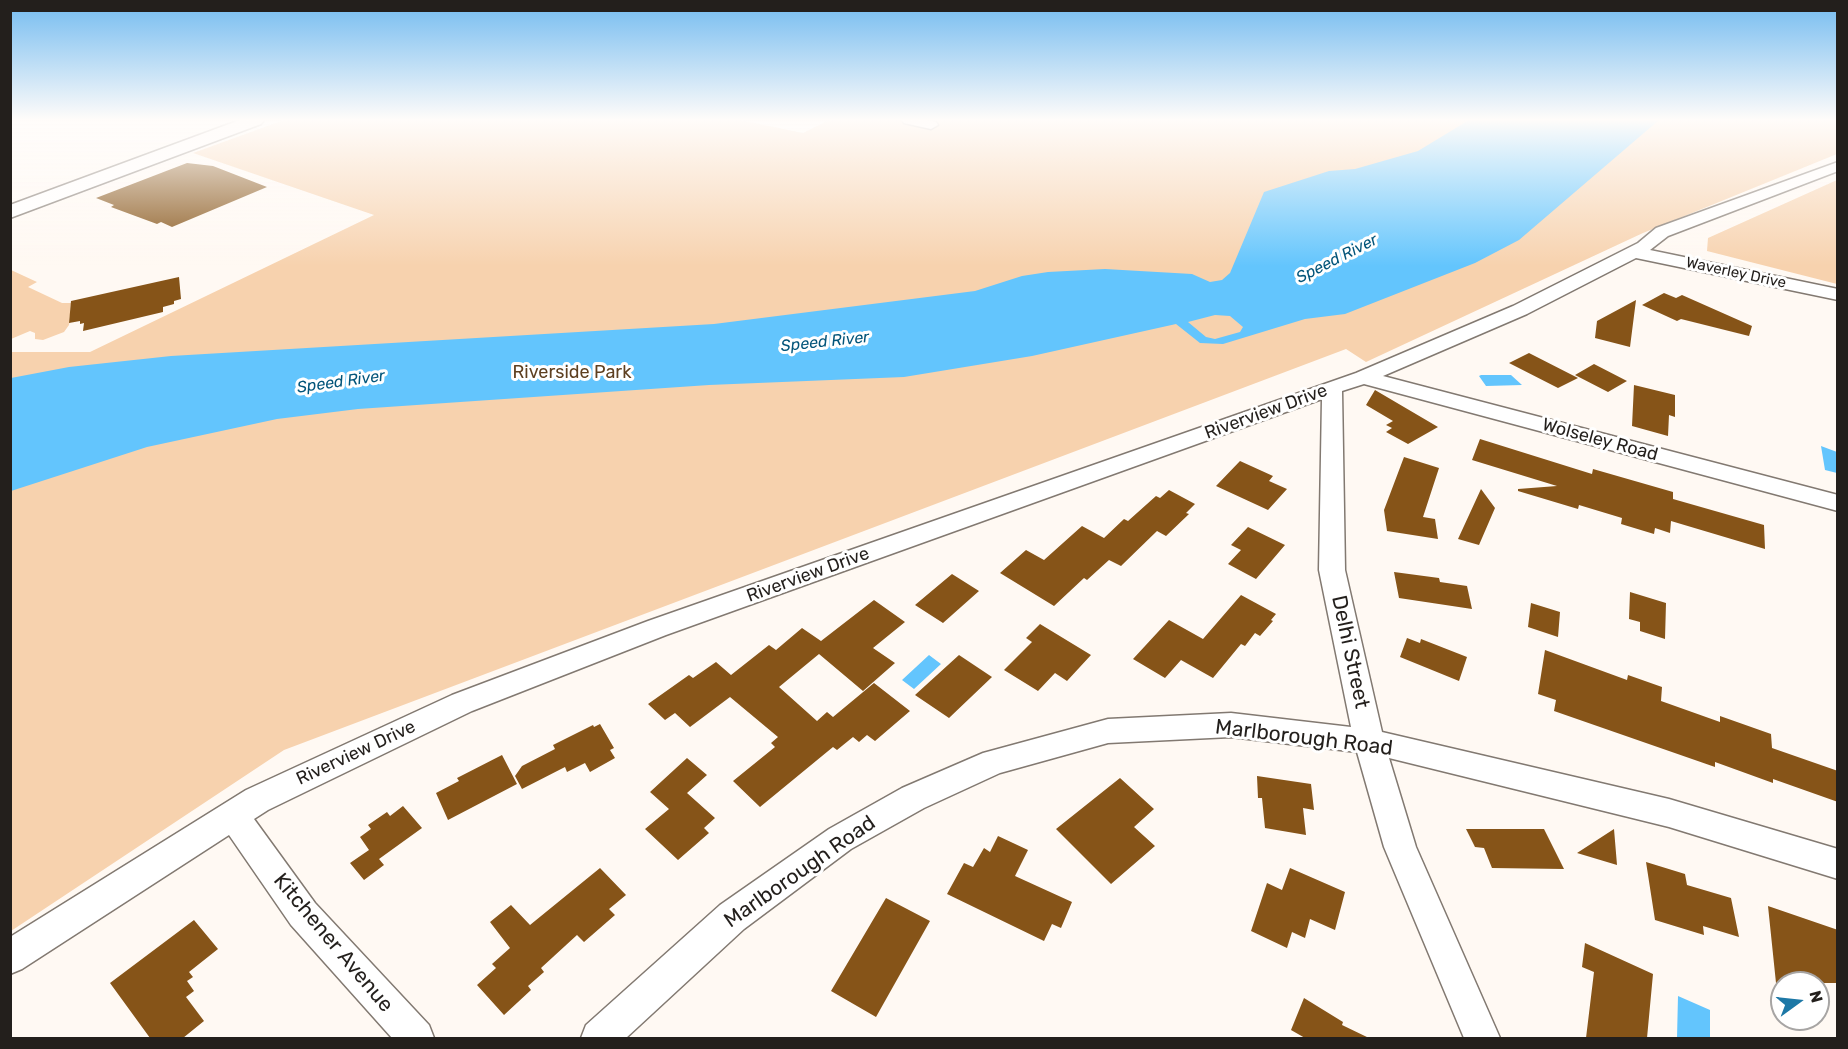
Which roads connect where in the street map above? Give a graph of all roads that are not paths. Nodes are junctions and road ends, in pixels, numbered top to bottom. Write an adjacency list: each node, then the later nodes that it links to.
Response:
1 (125, 169): 3 (main road)
2 (1830, 169): 4 (street, Riverview Drive)
3 (10, 212)
4 (1634, 252): 5 (street, Waverley Drive); 6 (street, Riverview Drive)
5 (1838, 295)
6 (1363, 377): 7 (street, Riverview Drive); 8 (street, Wolseley Road)
7 (1332, 388): 9 (street, Delhi Street); 10 (street, Riverview Drive)
8 (1838, 503)
9 (1370, 741): 11 (street, Marlborough Road); 14 (street, Marlborough Road); 15 (street, Delhi Street)
10 (233, 815): 12 (street, Riverview Drive); 13 (street, Kitchener Avenue)
11 (1838, 864)
12 (10, 957)
13 (416, 1038)
14 (599, 1038)
15 (1482, 1038)

